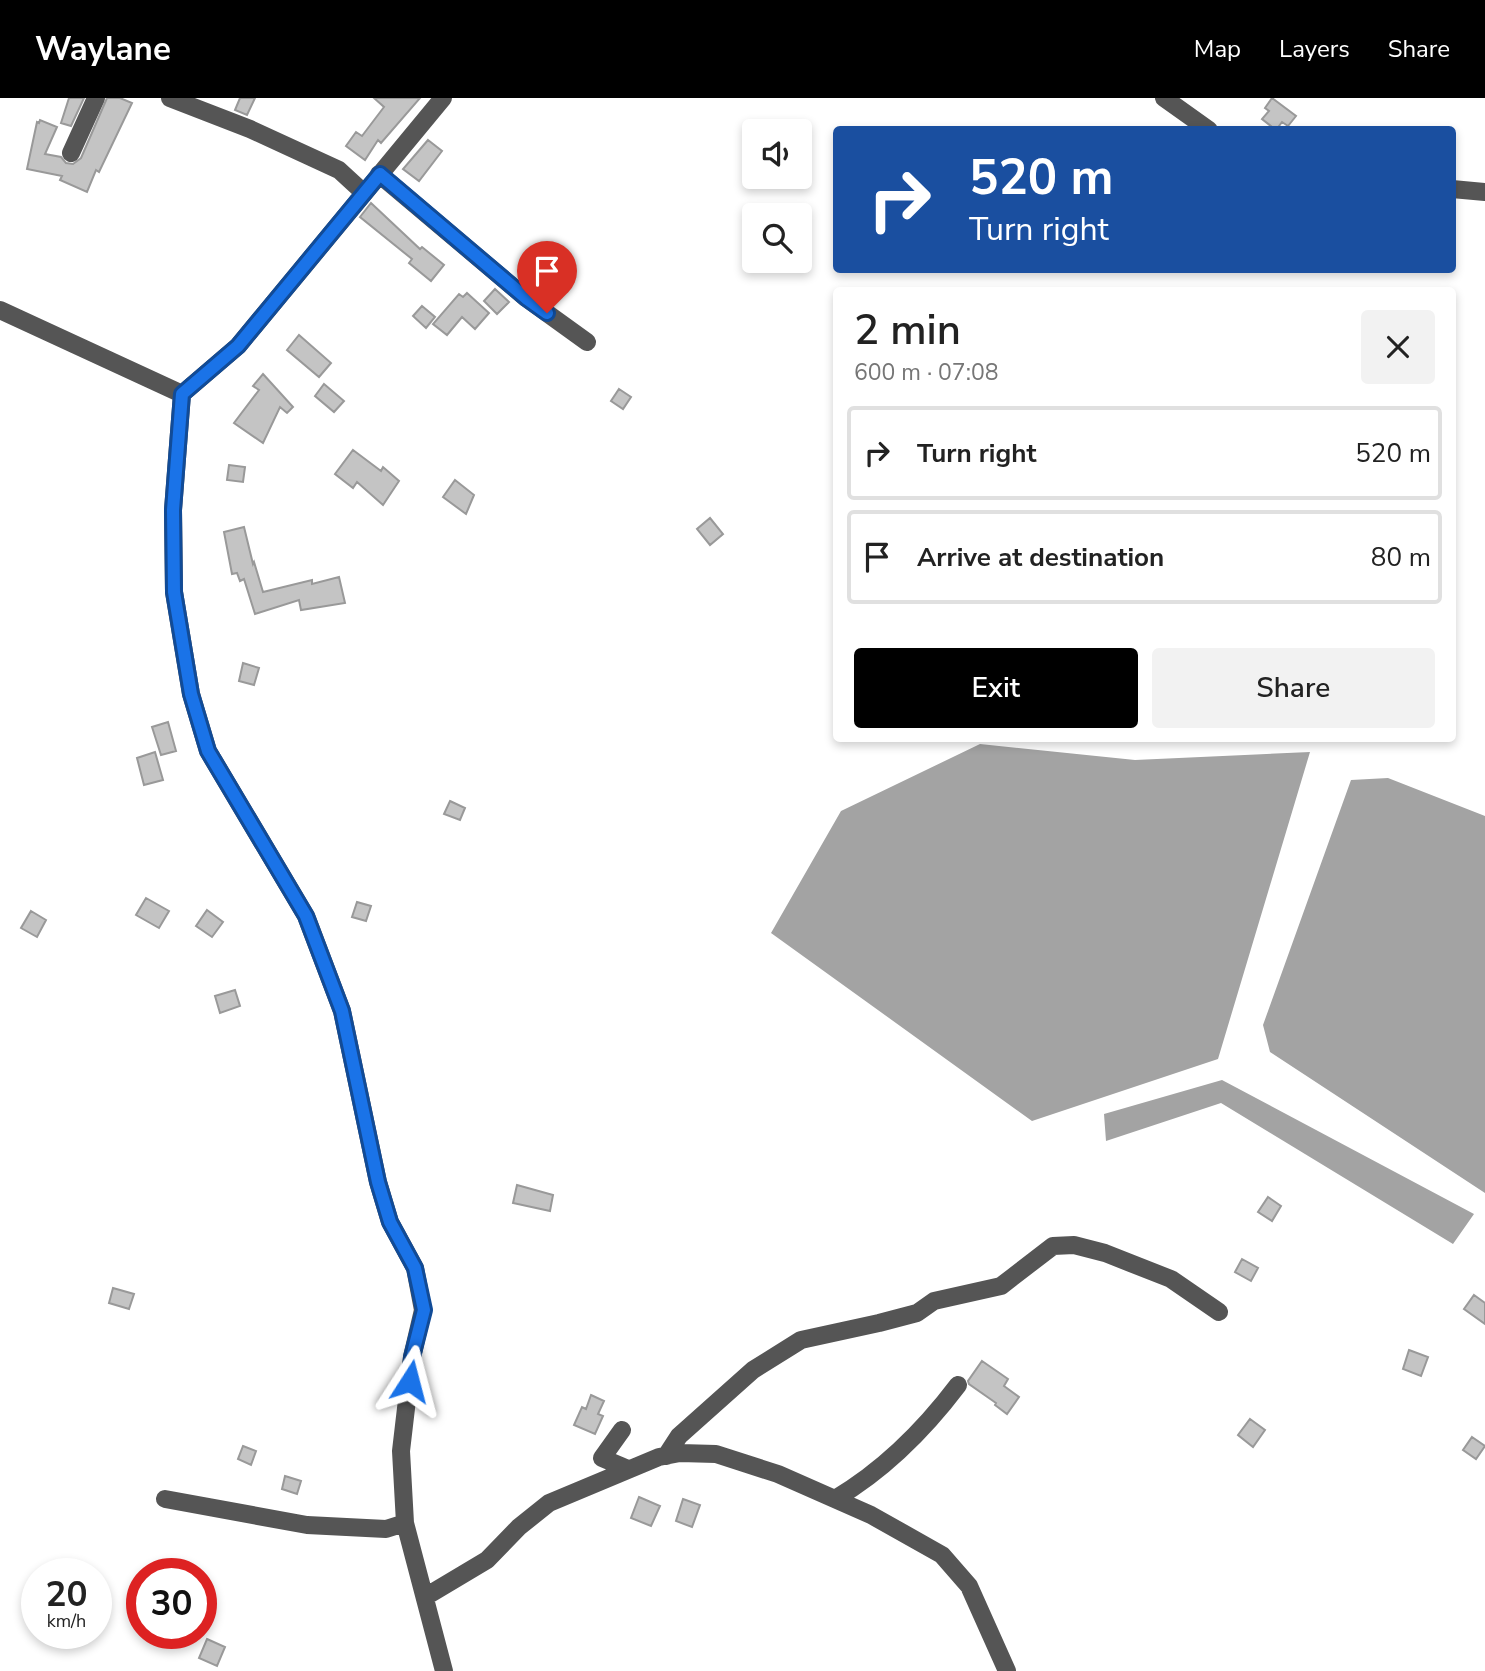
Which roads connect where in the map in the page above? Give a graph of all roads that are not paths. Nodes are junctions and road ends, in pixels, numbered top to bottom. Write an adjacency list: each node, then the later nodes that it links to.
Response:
1 (96, 98): 6 (street)
2 (170, 98): 10 (street)
3 (443, 98): 7 (street)
4 (1164, 98): 5 (street)
5 (1203, 126)
6 (71, 153)
7 (380, 174): 10 (street); 12 (street)
8 (1456, 189): 9 (street)
9 (1485, 192)
10 (364, 193): 13 (street)
11 (0, 310): 13 (street)
12 (587, 342)
13 (182, 394): 21 (street)
14 (1219, 1312): 17 (street)
15 (958, 1385): 20 (street)
16 (622, 1430): 18 (street)
17 (666, 1456): 18 (street); 20 (street)
18 (628, 1469): 22 (street)
19 (165, 1499): 21 (street)
20 (835, 1499): 24 (street)
21 (405, 1523): 22 (street)
22 (425, 1597): 23 (street)
23 (444, 1671)
24 (1007, 1671)

